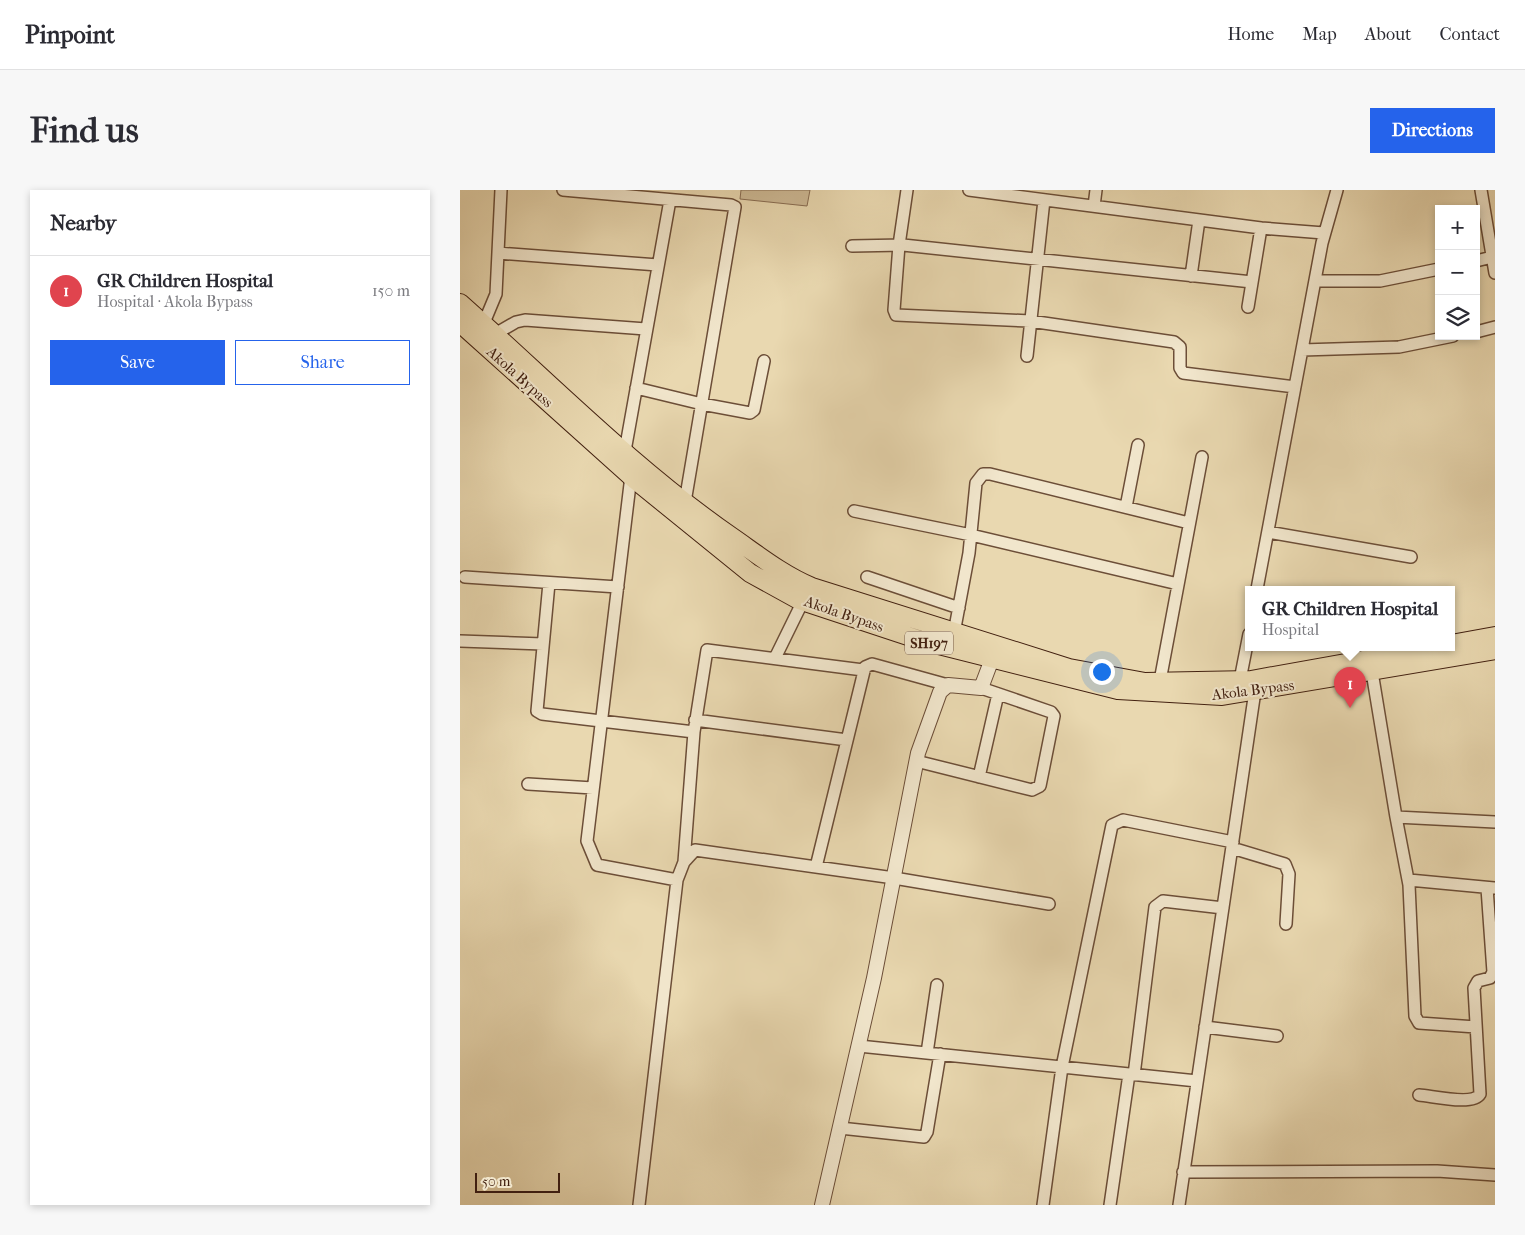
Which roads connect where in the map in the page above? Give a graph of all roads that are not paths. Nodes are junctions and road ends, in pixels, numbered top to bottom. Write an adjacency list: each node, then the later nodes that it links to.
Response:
1 (501, 190): 17 (street)
2 (563, 190): 9 (street)
3 (907, 190): 15 (street)
4 (969, 190): 8 (street)
5 (1096, 190): 11 (street)
6 (1337, 190): 14 (street)
7 (1481, 190): 18 (street)
8 (1020, 193): 10 (street)
9 (670, 200): 21 (street); 41 (street)
10 (1044, 200): 11 (street); 19 (street)
11 (1094, 206): 12 (street)
12 (1199, 220): 13 (street); 24 (street)
13 (1261, 228): 14 (street); 26 (street)
14 (1324, 233): 25 (street)
15 (899, 245): 16 (street); 19 (street); 29 (street)
16 (852, 246)
17 (498, 253): 21 (street); 34 (street)
18 (1492, 257): 20 (street); 23 (street)
19 (1036, 260): 24 (street); 29 (street)
20 (1480, 260)
21 (658, 264): 32 (street)
22 (1435, 270): 25 (street)
23 (1495, 273)
24 (1191, 276): 26 (street)
25 (1315, 280): 36 (street)
26 (1252, 282): 28 (street)
27 (460, 303): 34 (main road, Akola Bypass / SH197)
28 (1248, 308)
29 (1030, 321): 37 (street); 39 (street)
30 (460, 324): 34 (main road, Akola Bypass / SH197)
31 (1495, 327): 33 (street)
32 (646, 329): 34 (street); 40 (street)
33 (1480, 331)
34 (485, 332): 43 (main road, Akola Bypass / SH197); 45 (main road, Akola Bypass / SH197)
35 (1435, 340): 36 (street)
36 (1302, 350): 39 (street)
37 (1026, 356)
38 (764, 361): 41 (street)
39 (1295, 387): 51 (street)
40 (636, 388): 41 (street); 43 (street)
41 (702, 404): 47 (street)
42 (1138, 445): 48 (street)
43 (624, 451): 46 (main road, Akola Bypass / SH197)
44 (1202, 457): 50 (street)
45 (631, 476): 46 (main road, Akola Bypass / SH197); 59 (street)
46 (648, 481): 47 (main road, Akola Bypass / SH197); 60 (main road, Akola Bypass / SH197)
47 (685, 502): 62 (main road, Akola Bypass / SH197)
48 (1126, 507): 50 (street); 52 (street)
49 (854, 511): 52 (street)
50 (1189, 523): 57 (street)
51 (1268, 532): 53 (street); 58 (street)
52 (971, 535): 57 (street); 61 (street)
53 (1411, 557)
54 (465, 577): 56 (street)
55 (867, 577): 61 (street)
56 (549, 583): 59 (street); 66 (street)
57 (1178, 584): 75 (street)
58 (1258, 586)
59 (618, 587): 81 (street)
60 (803, 601): 70 (street); 71 (main road, Akola Bypass / SH197)
61 (959, 608): 62 (street)
62 (954, 633): 75 (main road, Akola Bypass / SH197)
63 (1495, 636): 65 (main road)
64 (460, 641): 66 (street)
65 (1455, 643)
66 (543, 644): 81 (street)
67 (1495, 650): 73 (main road, Akola Bypass / SH197)
68 (1246, 651): 74 (street)
69 (1413, 651): 74 (main road, Akola Bypass / SH197)
70 (775, 658): 72 (street); 80 (street)
71 (992, 659): 77 (street); 78 (main road, Akola Bypass / SH197)
72 (864, 670): 76 (street); 83 (street)
73 (1372, 672): 78 (main road, Akola Bypass / SH197); 88 (street)
74 (1240, 680): 75 (main road, Akola Bypass / SH197)
75 (1160, 681)
76 (948, 685): 77 (street); 84 (street)
77 (981, 688): 79 (street)
78 (1255, 691): 90 (street)
79 (998, 694): 85 (street); 85 (street)
80 (695, 720): 82 (street); 83 (street)
81 (601, 721): 82 (street); 87 (street)
82 (694, 732): 91 (street)
83 (847, 740): 92 (street)
84 (916, 761): 85 (street); 93 (street)
85 (979, 777)
86 (528, 784): 87 (street)
87 (593, 788): 94 (street)
88 (1396, 818): 89 (street); 95 (street)
89 (1495, 822)
90 (1233, 845): 98 (street); 99 (street); 107 (street)
91 (684, 862): 92 (street); 94 (street)
92 (816, 867): 93 (street)
93 (894, 878): 97 (street); 104 (street)
94 (677, 880): 114 (street)
95 (1409, 880): 96 (street); 101 (street)
96 (1491, 888): 101 (street)
97 (1049, 904)
98 (1223, 908): 102 (street); 108 (street)
99 (1286, 924)
100 (937, 984): 105 (street)
101 (1476, 1026): 110 (street)
102 (1205, 1027): 103 (street); 109 (street)
103 (1277, 1036)
104 (859, 1046): 105 (street); 111 (street)
105 (927, 1053): 106 (street)
106 (940, 1054): 107 (street); 111 (street)
107 (1062, 1067): 108 (street); 116 (street)
108 (1131, 1074): 109 (street); 117 (street)
109 (1197, 1081): 112 (street)
110 (1419, 1095)
111 (840, 1128): 115 (street)
112 (1183, 1172): 113 (street); 118 (street)
113 (1495, 1175)
114 (639, 1205)
115 (822, 1205)
116 (1043, 1205)
117 (1110, 1205)
118 (1179, 1205)

